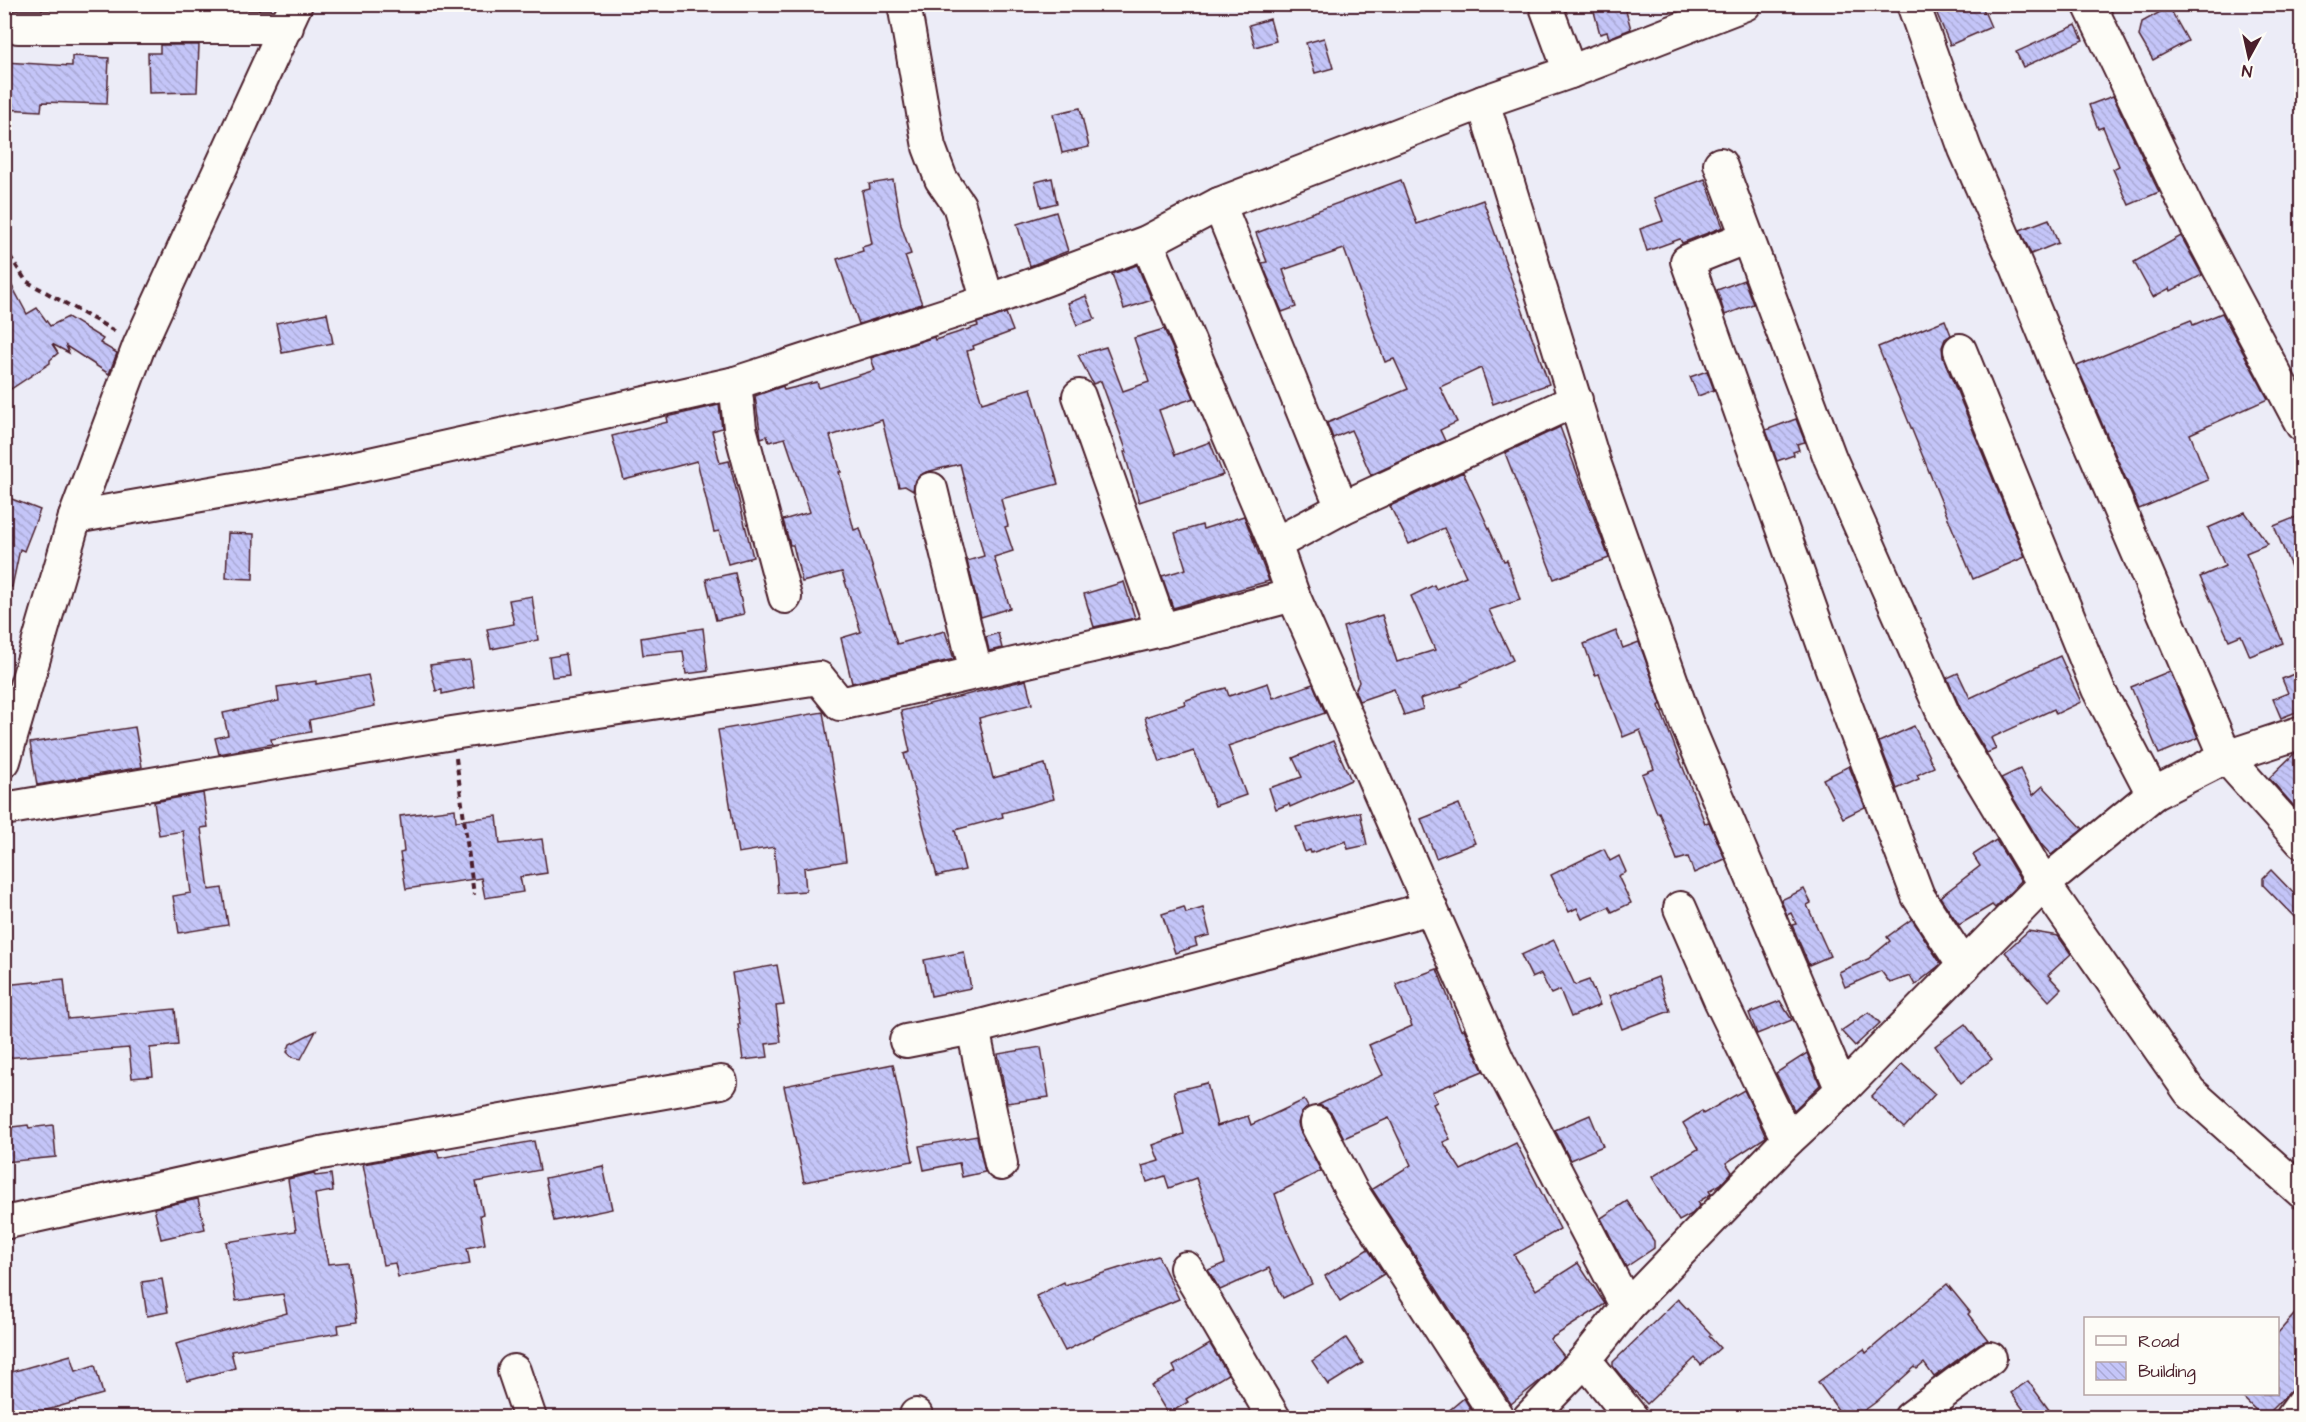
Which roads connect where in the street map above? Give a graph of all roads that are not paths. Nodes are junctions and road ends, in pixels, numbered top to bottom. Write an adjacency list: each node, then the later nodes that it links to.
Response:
1 (904, 4): 14 (street)
2 (1545, 4): 8 (street)
3 (1745, 4): 8 (street)
4 (1913, 4): 29 (street)
5 (2089, 4): 19 (street)
6 (291, 16): 7 (street); 22 (street)
7 (18, 27)
8 (1570, 72): 9 (street)
9 (1483, 102): 11 (street); 18 (street)
10 (1720, 164): 12 (street)
11 (1220, 204): 13 (street); 21 (street)
12 (1747, 237): 34 (street); 37 (street)
13 (1147, 242): 14 (street); 23 (street)
14 (988, 301): 16 (street)
15 (1960, 350): 31 (street)
16 (735, 383): 22 (street); 25 (street)
17 (1080, 396): 26 (street)
18 (1576, 400): 21 (street); 41 (street)
19 (2301, 425)
20 (931, 489): 27 (street)
21 (1342, 508): 23 (street)
22 (75, 517): 30 (street)
23 (1275, 544): 24 (street)
24 (1293, 595): 26 (street); 35 (street)
25 (785, 597)
26 (1162, 630): 27 (street)
27 (976, 672): 32 (street)
28 (2301, 732): 29 (street)
29 (2226, 757): 31 (street); 33 (street)
30 (4, 761)
31 (2153, 794): 34 (street)
32 (4, 809)
33 (2301, 842)
34 (2044, 884): 37 (street); 45 (street)
35 (1431, 908): 38 (street); 48 (street)
36 (1680, 908): 43 (street)
37 (1964, 966): 41 (street)
38 (973, 1028): 39 (street); 44 (street)
39 (906, 1041)
40 (721, 1082): 46 (street)
41 (1842, 1090): 43 (street)
42 (1316, 1123): 55 (street)
43 (1788, 1140): 48 (street)
44 (1000, 1164)
45 (2301, 1192)
46 (4, 1223)
47 (1186, 1268): 54 (street)
48 (1627, 1307): 50 (street)
49 (1990, 1358): 58 (street)
50 (1585, 1360): 56 (street); 57 (street)
51 (514, 1371): 53 (street)
52 (2301, 1404): 59 (street)
53 (530, 1418)
54 (1274, 1418)
55 (1498, 1418)
56 (1529, 1418)
57 (1632, 1418)
58 (1910, 1418)
59 (2292, 1418)

